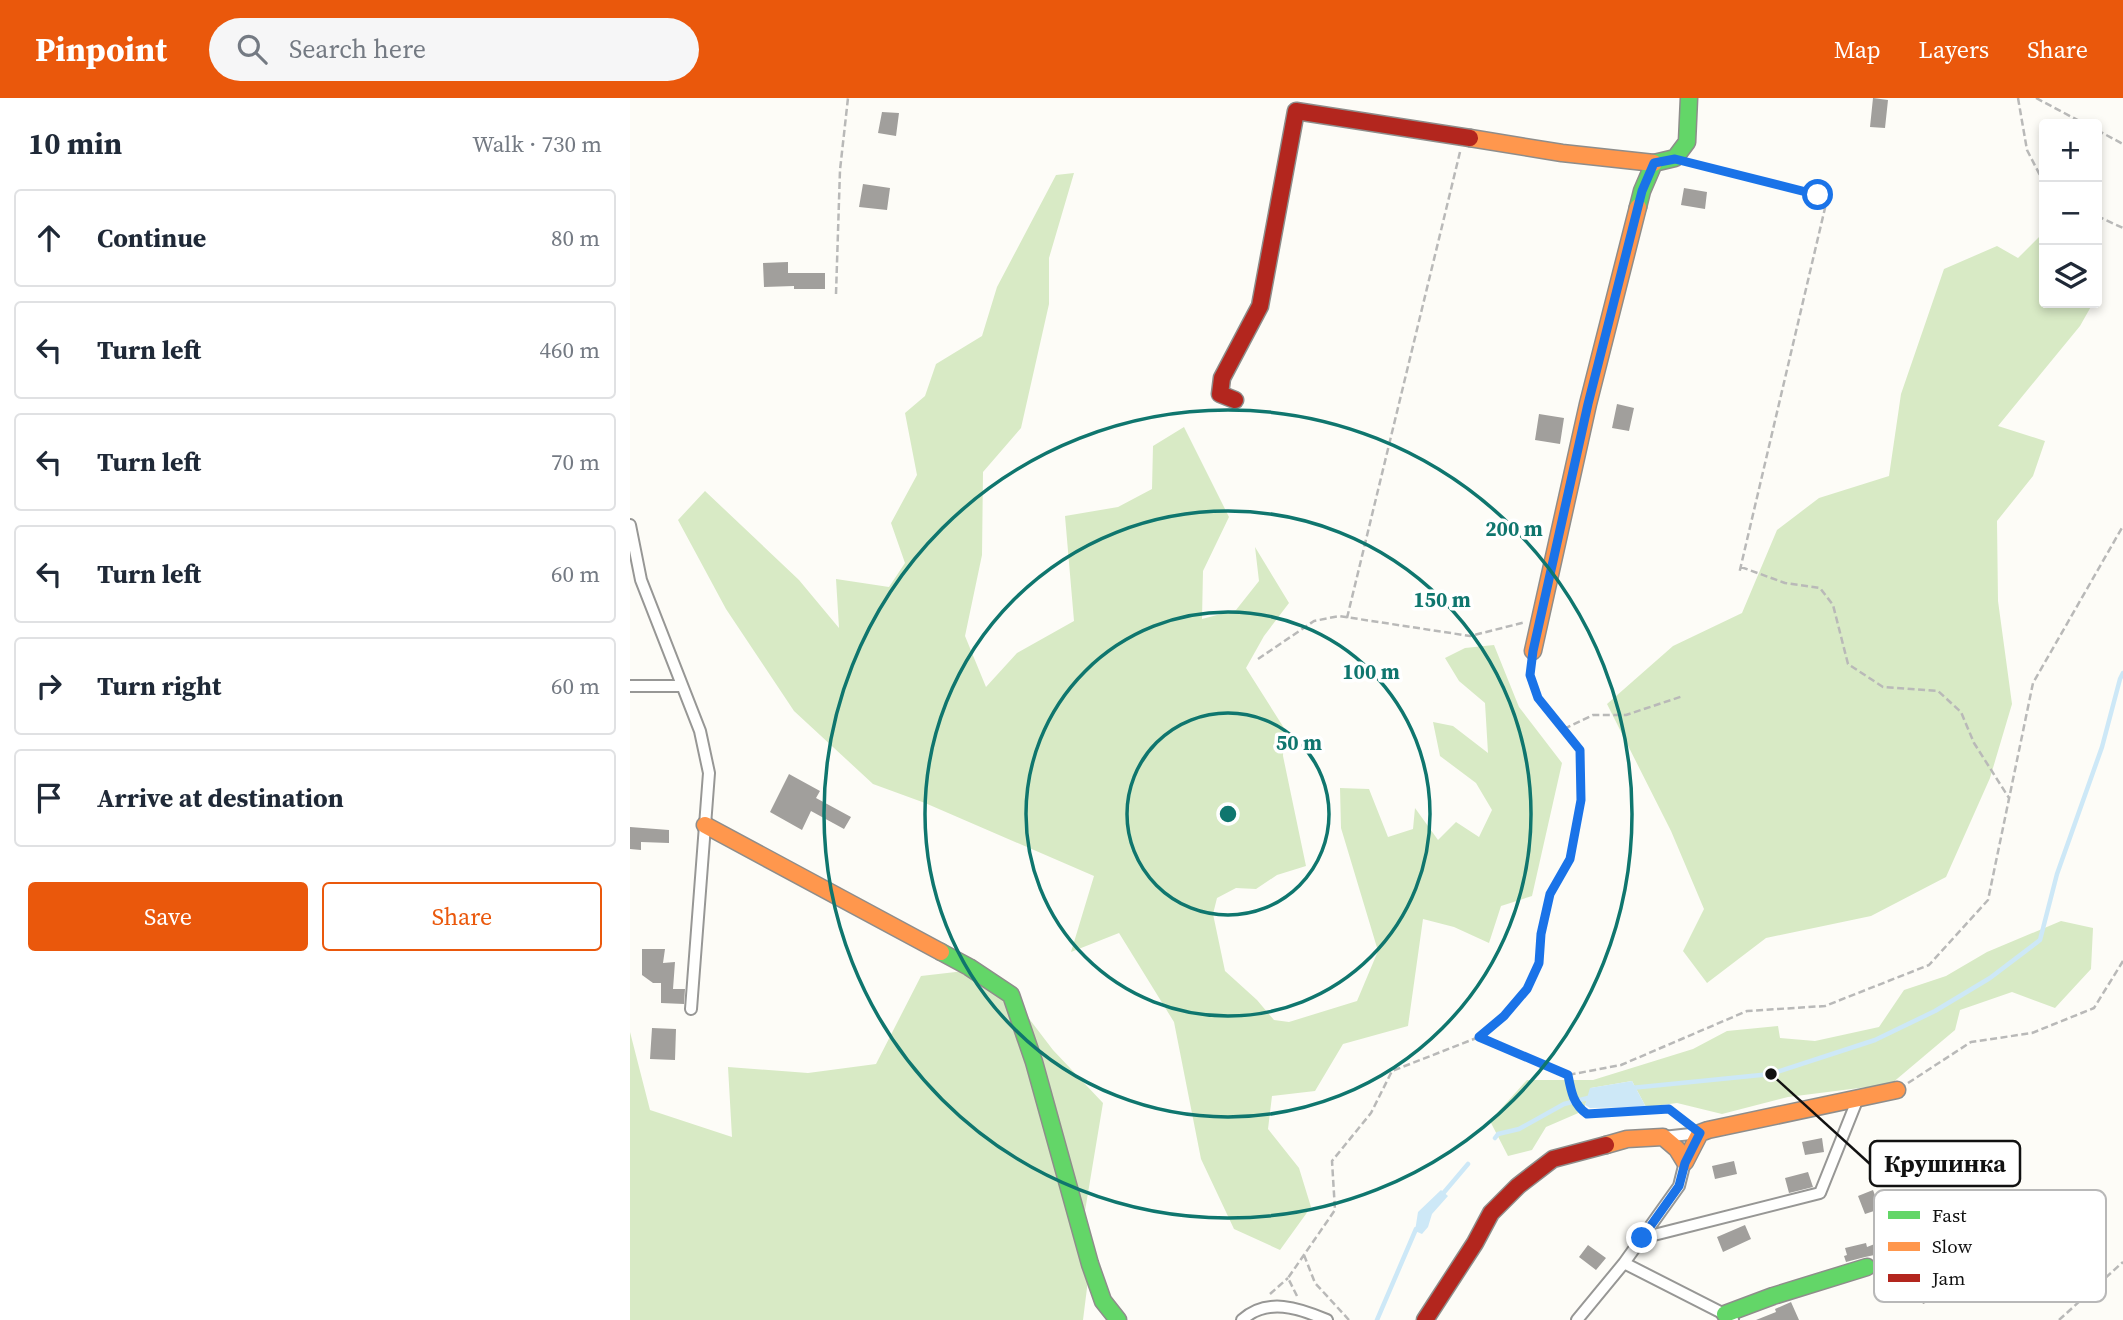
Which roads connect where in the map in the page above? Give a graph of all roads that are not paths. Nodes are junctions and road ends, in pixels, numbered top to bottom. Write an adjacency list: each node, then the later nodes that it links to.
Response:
1 (1689, 98): 2 (street)
2 (1654, 163): 3 (street); 5 (street)
3 (1235, 400)
4 (630, 525): 7 (street)
5 (1533, 651)
6 (630, 685): 7 (street)
7 (682, 686): 8 (street)
8 (705, 825): 9 (street); 19 (street)
9 (691, 1009)
10 (1897, 1090): 11 (street)
11 (1858, 1098): 12 (street); 15 (street)
12 (1700, 1133): 13 (street); 14 (street)
13 (1663, 1137): 14 (street); 22 (street)
14 (1685, 1163): 15 (street)
15 (1642, 1238): 16 (street)
16 (1624, 1263): 18 (street); 23 (street)
17 (1867, 1267): 18 (street)
18 (1729, 1317)
19 (1118, 1320)
20 (1242, 1320): 21 (street)
21 (1327, 1320)
22 (1425, 1320)
23 (1577, 1320)

